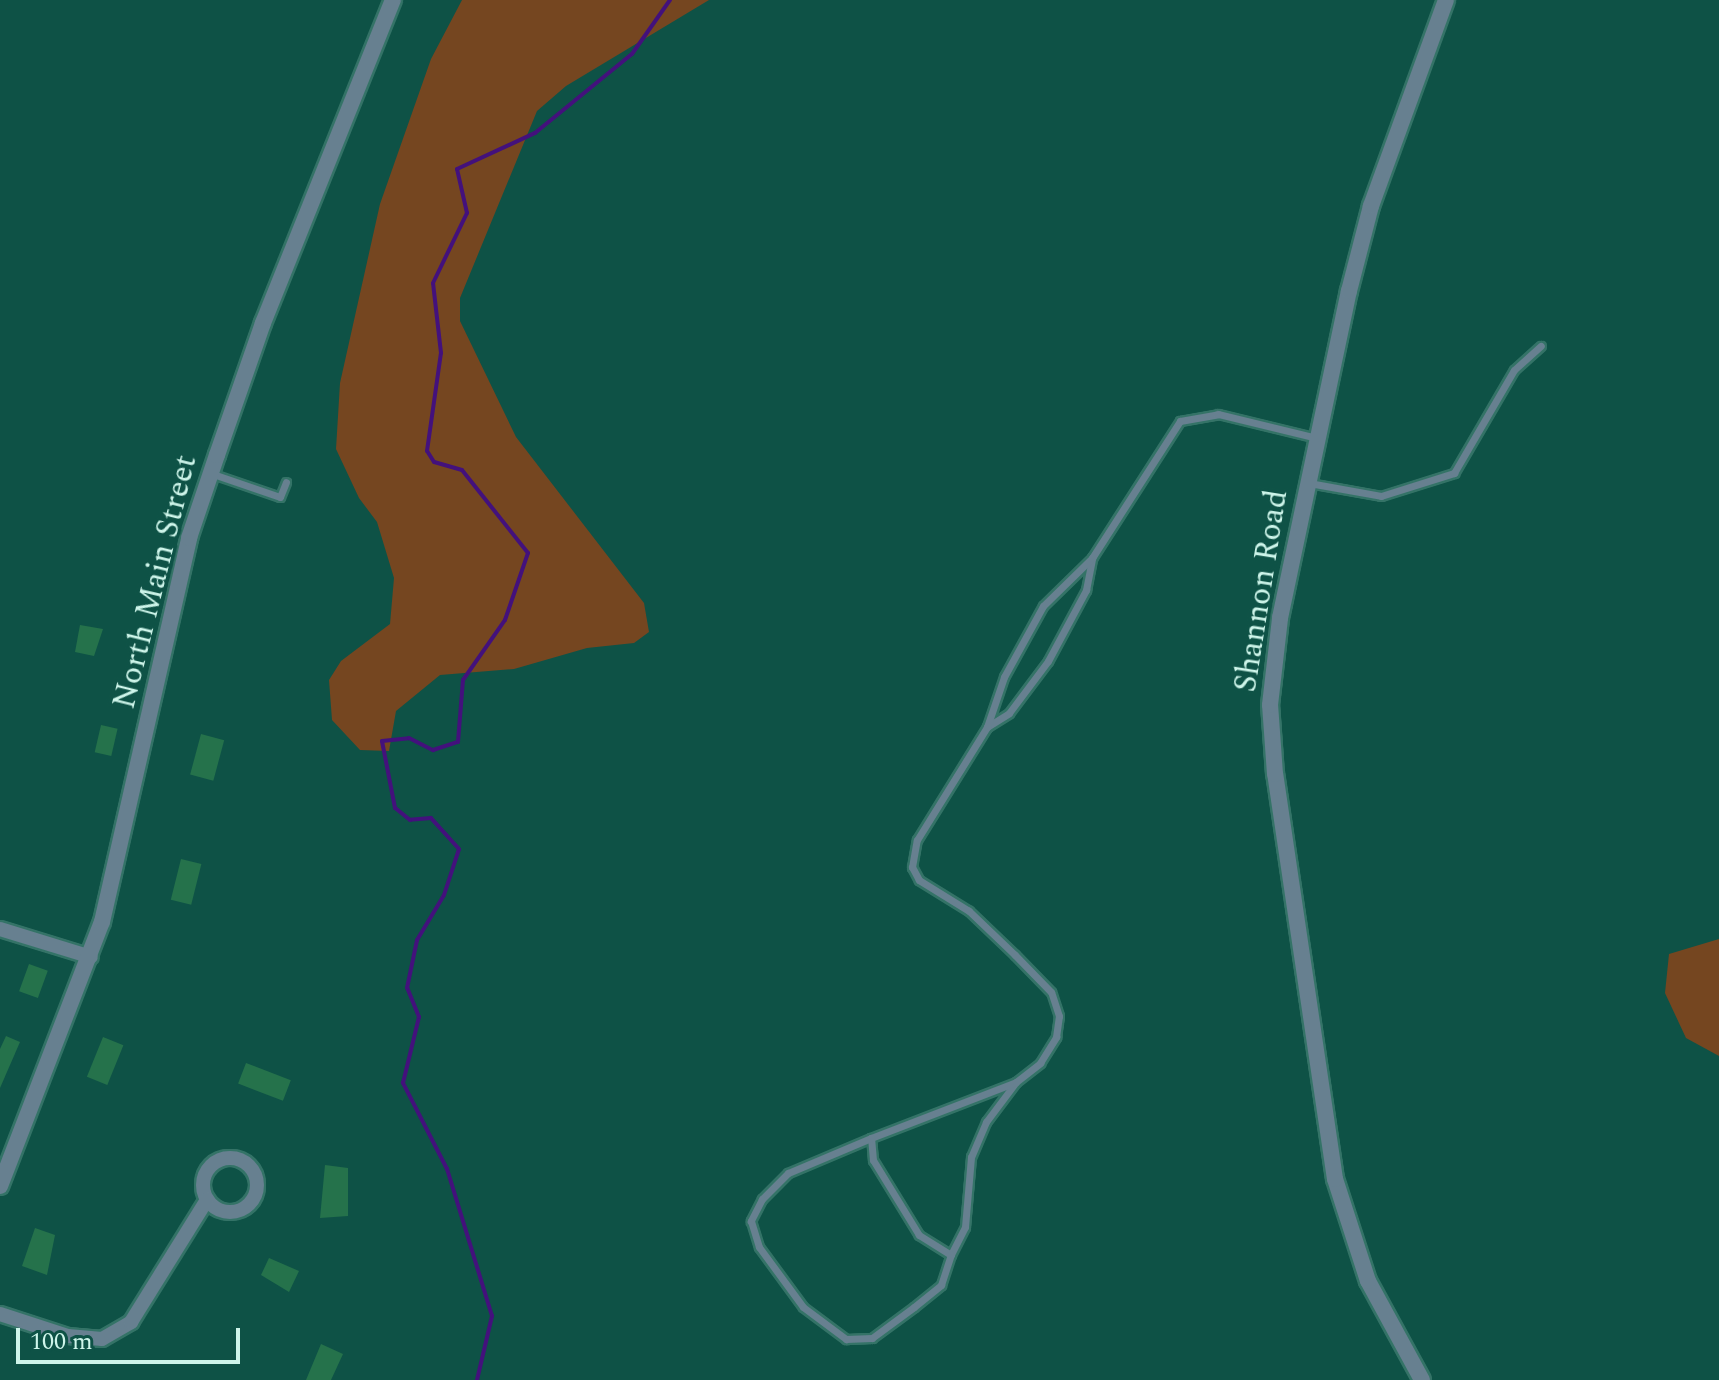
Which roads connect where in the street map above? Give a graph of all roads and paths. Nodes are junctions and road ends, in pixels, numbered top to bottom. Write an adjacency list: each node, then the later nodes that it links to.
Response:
1 (393, 0): 5 (street, North Main Street)
2 (1446, 0): 4 (street, Shannon Road)
3 (1541, 346): 7 (lane)
4 (1317, 438): 7 (street, Shannon Road); 8 (lane)
5 (210, 473): 6 (lane); 11 (street, North Main Street)
6 (286, 482)
7 (1307, 482): 18 (street, Shannon Road)
8 (1092, 558): 9 (lane); 9 (lane)
9 (987, 727): 12 (lane)
10 (0, 929): 11 (street)
11 (91, 957): 14 (street, North Main Street)
12 (1016, 1082): 13 (lane); 16 (lane)
13 (871, 1138): 16 (lane); 16 (lane)
14 (0, 1186)
15 (207, 1200): 17 (street)
16 (951, 1255)
17 (0, 1314)
18 (1422, 1380)

